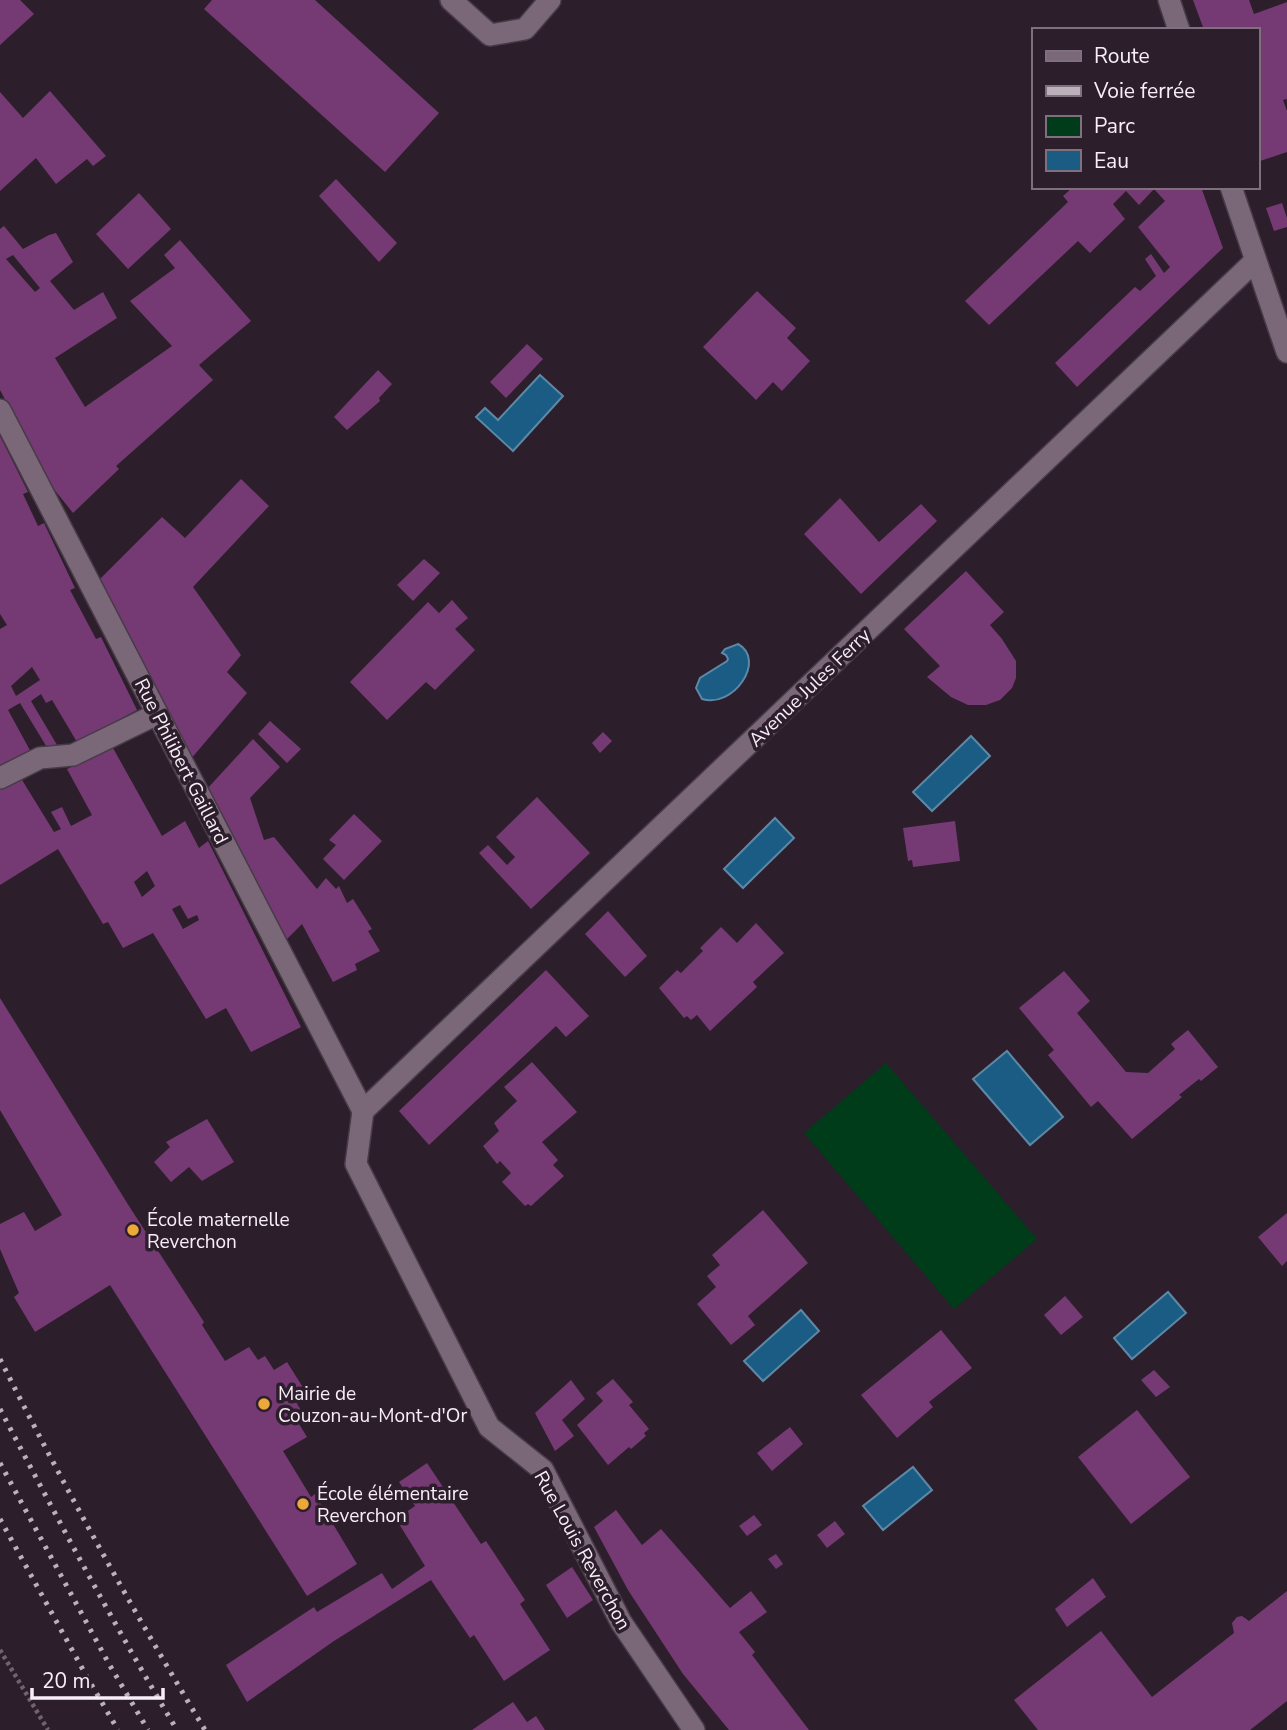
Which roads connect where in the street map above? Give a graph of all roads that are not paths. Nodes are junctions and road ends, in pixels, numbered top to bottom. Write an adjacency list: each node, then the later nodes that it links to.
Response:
1 (451, 0): 2 (street)
2 (550, 0)
3 (1169, 0): 4 (street)
4 (1178, 28)
5 (1232, 189): 6 (street)
6 (1255, 261): 7 (street); 11 (street, Avenue Jules Ferry)
7 (1287, 352)
8 (0, 410): 9 (street, Rue Philibert Gaillard)
9 (158, 714): 10 (street); 11 (street, Rue Philibert Gaillard)
10 (0, 778)
11 (363, 1111): 12 (street, Rue Louis Reverchon)
12 (694, 1730)

